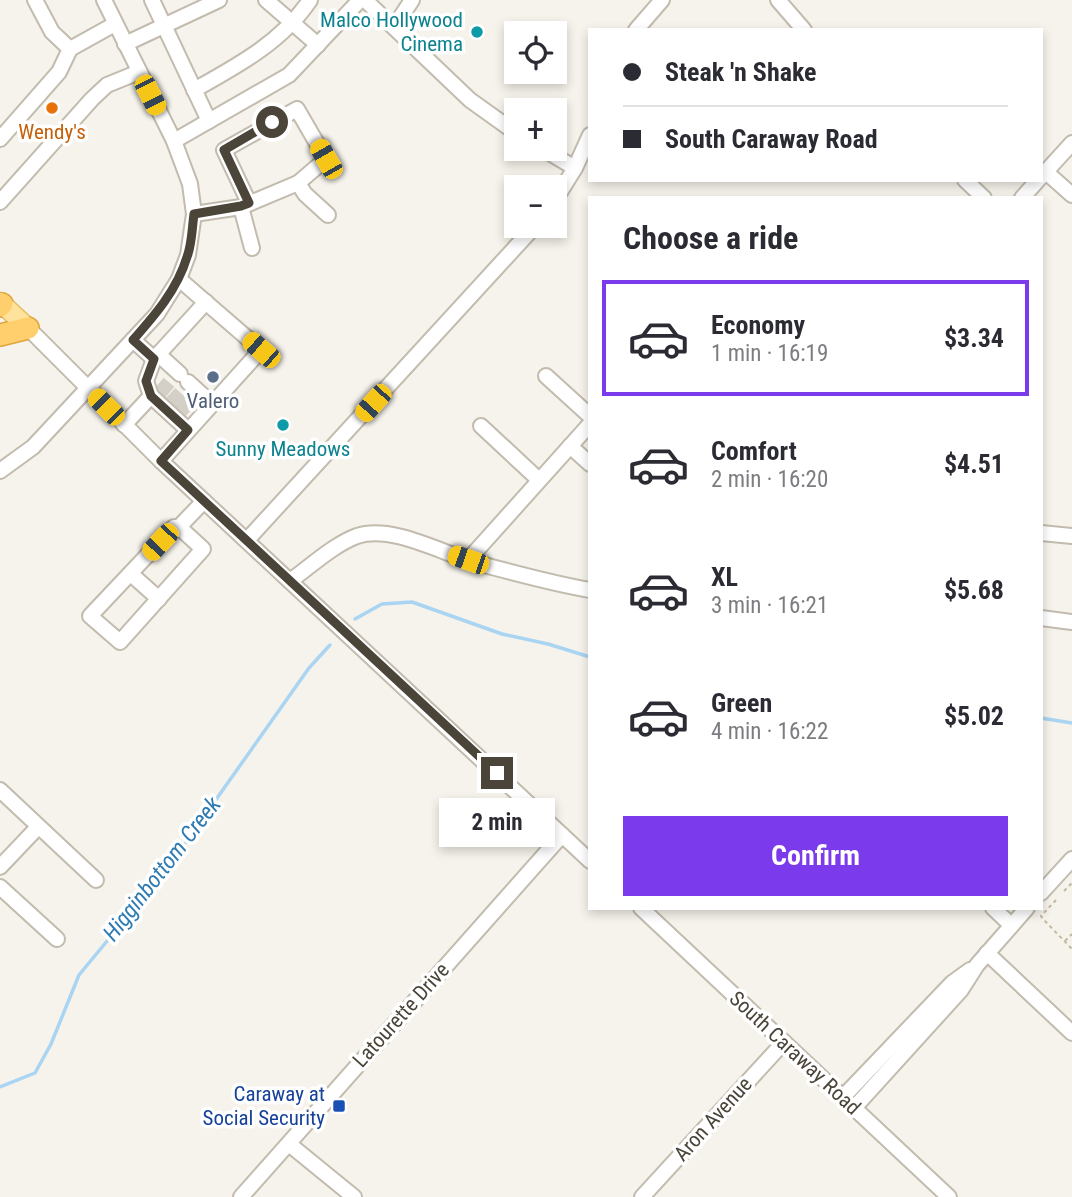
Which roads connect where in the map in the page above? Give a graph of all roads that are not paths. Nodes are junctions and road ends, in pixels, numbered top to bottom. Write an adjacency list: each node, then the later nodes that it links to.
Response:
1 (35, 0): 19 (street)
2 (104, 0): 12 (street)
3 (152, 0): 13 (street)
4 (219, 0): 13 (street)
5 (266, 0): 11 (street)
6 (310, 0): 11 (street)
7 (362, 0): 14 (street); 18 (street)
8 (412, 0): 14 (street)
9 (662, 0): 15 (street)
10 (778, 0): 16 (street)
11 (291, 22): 18 (street); 21 (street)
12 (115, 24): 17 (street); 19 (street)
13 (164, 27): 17 (street); 21 (street)
14 (394, 27): 23 (street)
15 (638, 28)
16 (802, 28)
17 (125, 44): 20 (street)
18 (318, 45): 22 (street)
19 (70, 48): 24 (street)
20 (139, 72): 26 (street); 39 (street)
21 (194, 90): 22 (street)
22 (209, 121): 26 (street)
23 (504, 124)
24 (0, 139)
25 (588, 139): 29 (street)
26 (174, 141): 41 (street)
27 (1072, 143): 30 (street)
28 (563, 161): 29 (street)
29 (575, 168): 32 (street)
30 (1043, 175)
31 (1043, 177): 36 (street)
32 (567, 181)
33 (967, 182): 37 (street)
34 (1037, 182): 38 (street)
35 (298, 183): 40 (street); 40 (street); 42 (street)
36 (1072, 195)
37 (982, 196)
38 (1024, 196)
39 (0, 202)
40 (245, 205): 41 (street); 44 (street)
41 (194, 214): 45 (street)
42 (328, 215)
43 (524, 238): 70 (street)
44 (252, 248)
45 (179, 279): 46 (street); 50 (street)
46 (206, 302): 51 (street); 55 (street)
47 (1, 304): 48 (main road)
48 (28, 328): 49 (highway); 53 (street)
49 (0, 335)
50 (133, 340): 51 (street); 53 (street)
51 (156, 357): 54 (street); 55 (street)
52 (545, 376): 56 (street)
53 (88, 389): 57 (street); 64 (street)
54 (155, 396): 57 (street); 60 (street)
55 (212, 404): 60 (street)
56 (588, 414)
57 (124, 425): 62 (street)
58 (481, 426): 65 (street)
59 (588, 426): 61 (street)
60 (188, 430): 62 (street)
61 (570, 446): 63 (street); 65 (street)
62 (161, 461): 66 (street)
63 (588, 462)
64 (0, 471)
65 (539, 480): 71 (street)
66 (204, 501): 67 (street); 70 (street)
67 (179, 527): 72 (street); 75 (street)
68 (1043, 533): 69 (street)
69 (1072, 536)
70 (247, 540): 73 (street)
71 (468, 560): 73 (street); 74 (street)
72 (131, 574): 75 (street); 75 (street)
73 (290, 581): 80 (street)
74 (588, 590)
75 (159, 599)
76 (1043, 618): 77 (street)
77 (1072, 622)
78 (0, 790): 79 (street)
79 (38, 827): 83 (street); 84 (street)
80 (562, 835): 81 (street); 98 (street, Latourette Drive)
81 (588, 859)
82 (1072, 859): 86 (street)
83 (0, 867)
84 (96, 880)
85 (0, 887): 91 (street)
86 (1043, 891)
87 (643, 910): 95 (street, South Caraway Road)
88 (995, 910): 90 (street)
89 (1025, 910): 90 (street)
90 (1011, 925): 92 (street)
91 (57, 939)
92 (987, 953): 93 (street); 94 (street)
93 (977, 965): 96 (street); 97 (street)
94 (1072, 1033)
95 (784, 1042): 96 (street, South Caraway Road); 101 (street, Aron Avenue)
96 (843, 1097): 97 (street, South Caraway Road)
97 (854, 1108): 102 (street, South Caraway Road)
98 (289, 1144): 99 (street, Latourette Drive); 100 (street)
99 (240, 1197)
100 (354, 1197)
101 (642, 1197)
102 (949, 1197)

